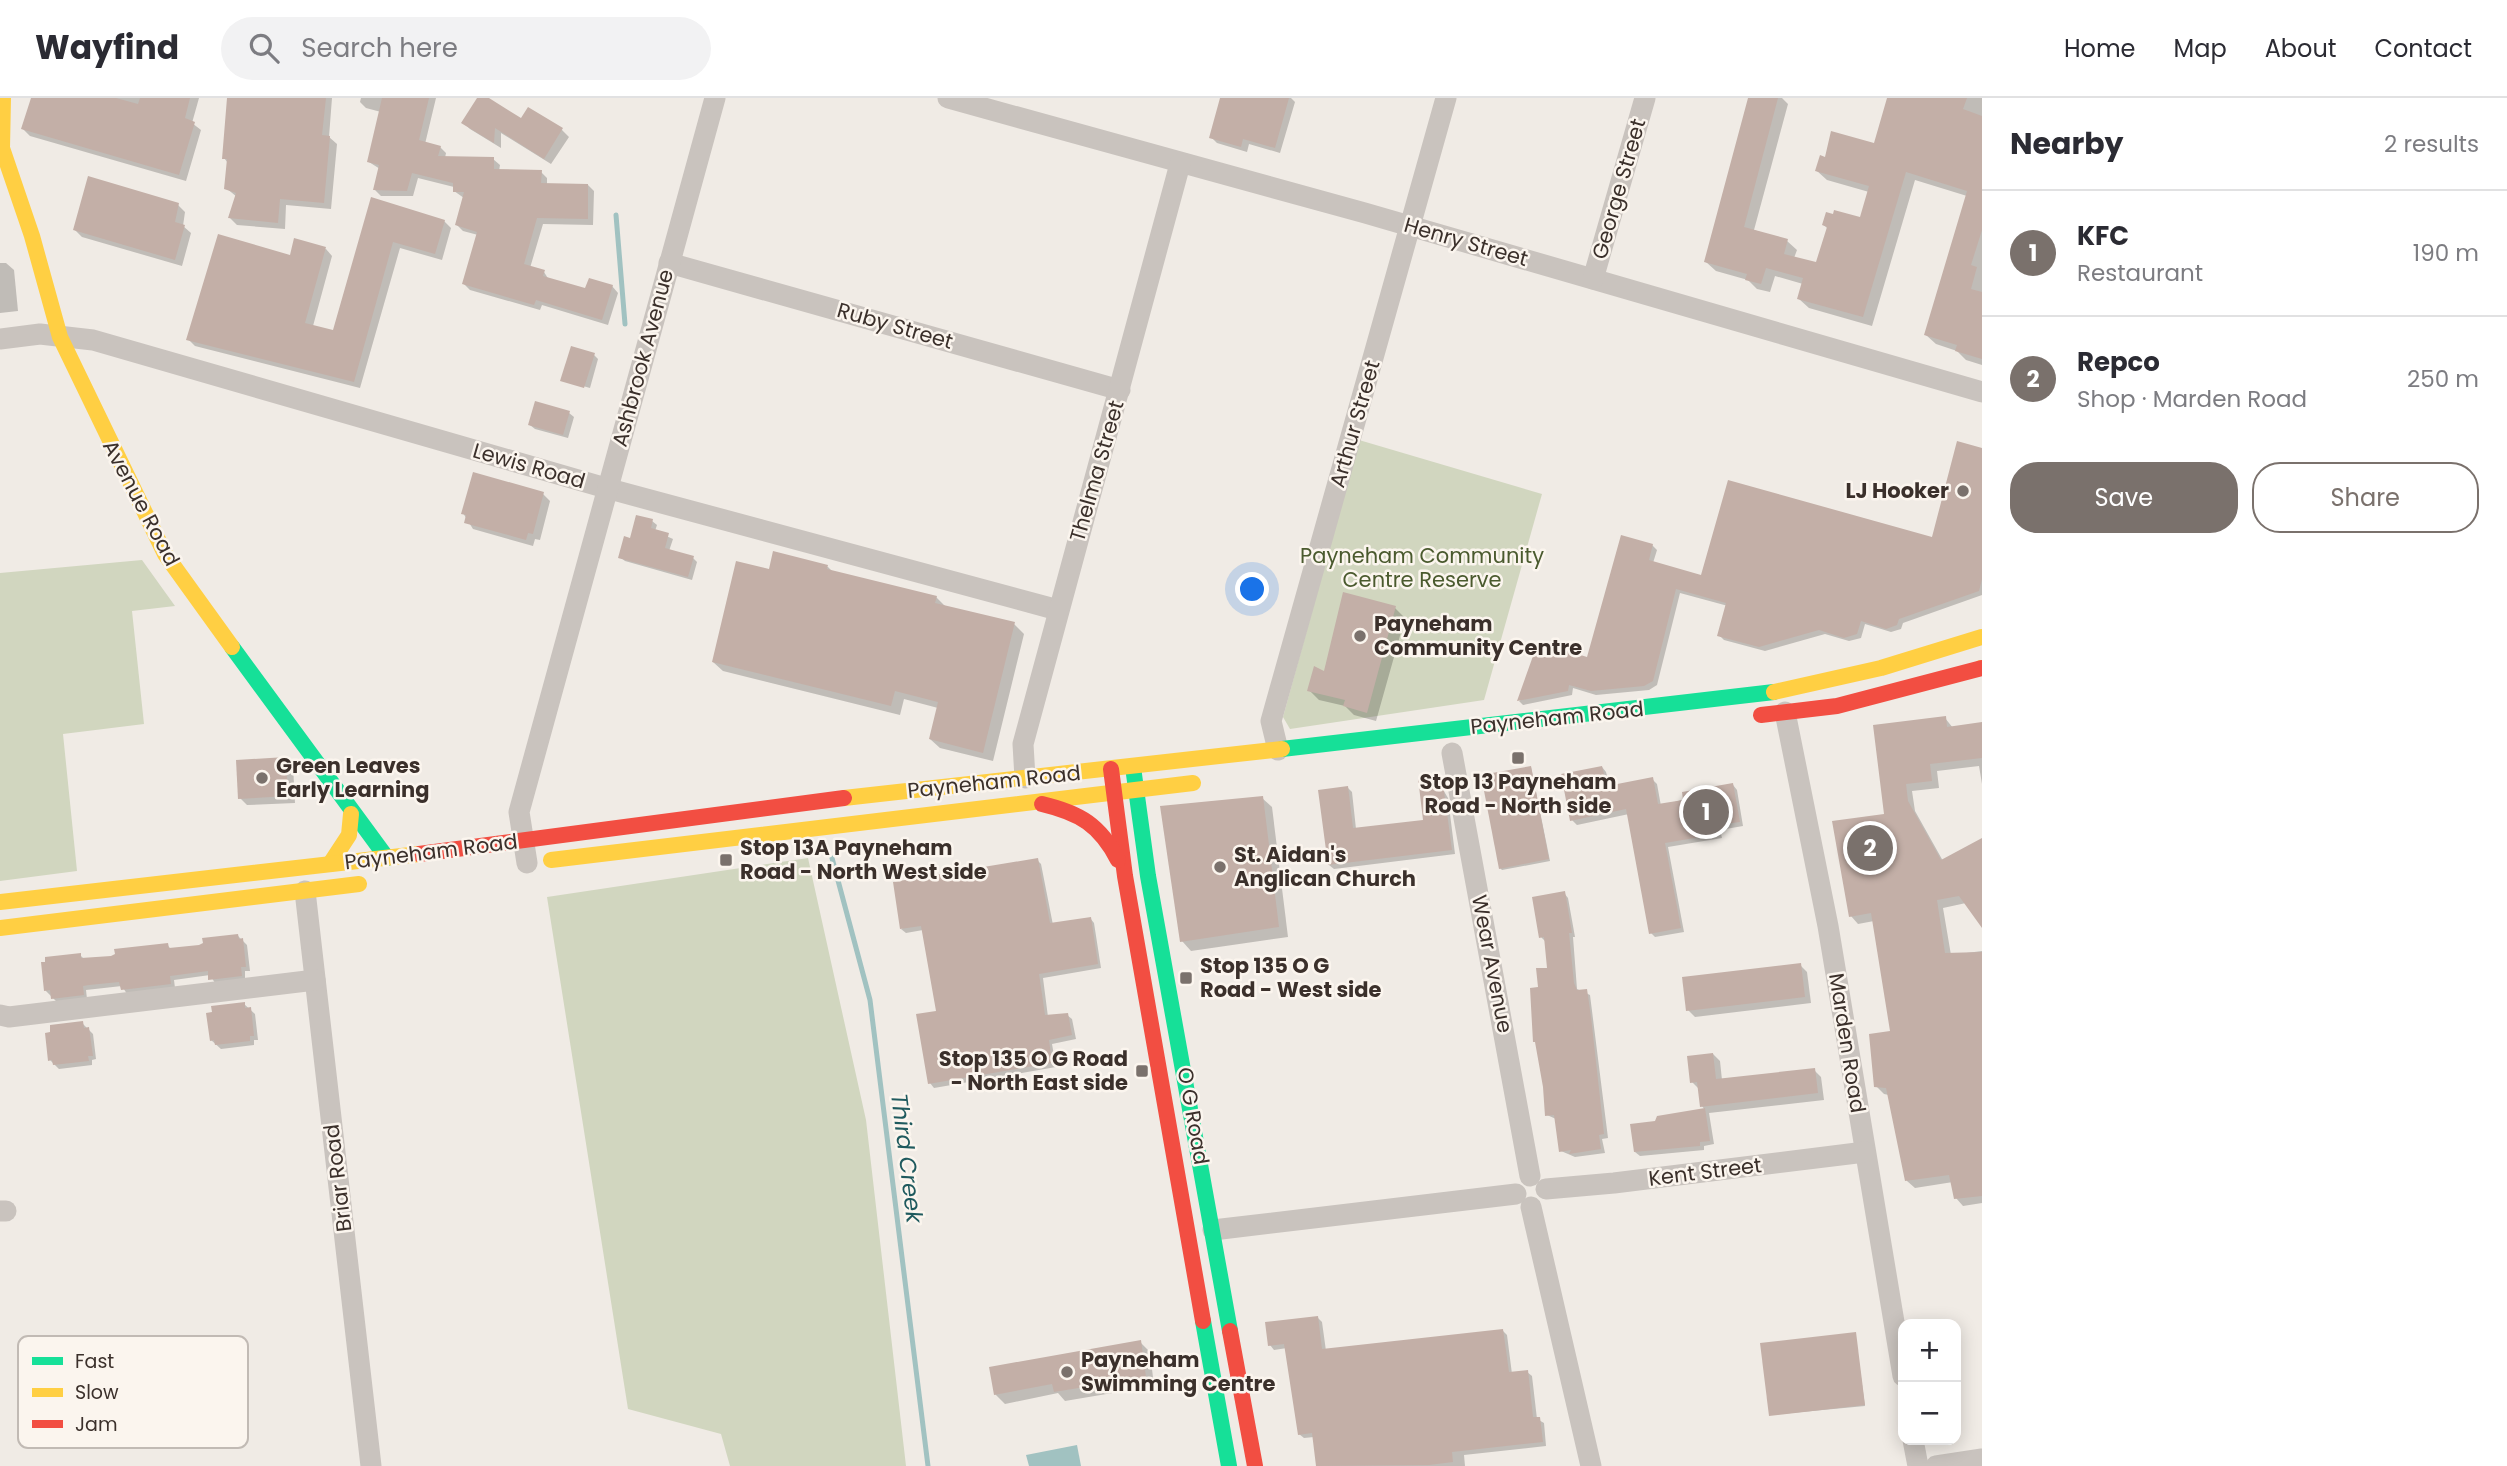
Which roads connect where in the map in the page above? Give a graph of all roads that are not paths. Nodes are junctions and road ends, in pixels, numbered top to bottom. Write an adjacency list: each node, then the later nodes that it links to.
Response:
1 (3, 98): 11 (main road, Avenue Road)
2 (715, 98): 9 (street, Ashbrook Avenue)
3 (948, 98): 6 (street, Henry Street)
4 (1446, 98): 8 (street, Arthur Street)
5 (1645, 98): 10 (street, George Street)
6 (993, 104): 7 (street, Henry Street)
7 (1180, 164): 8 (street, Henry Street); 13 (street, Thelma Street)
8 (1411, 226): 10 (street, Henry Street); 21 (street, Arthur Street)
9 (669, 263): 13 (street, Ruby Street); 15 (street, Ashbrook Avenue)
10 (1593, 279): 14 (street, Henry Street)
11 (60, 337): 12 (street, Lewis Road); 15 (street, Lewis Road); 30 (main road, Avenue Road)
12 (0, 339)
13 (1120, 390): 16 (street, Thelma Street)
14 (1982, 392)
15 (606, 488): 16 (street, Lewis Road); 31 (street, Ashbrook Avenue)
16 (1058, 610): 25 (street, Thelma Street)
17 (1982, 637): 21 (main road, Payneham Road)
18 (1982, 668): 19 (main road)
19 (1785, 712): 20 (main road); 44 (street, Marden Road)
20 (1749, 717)
21 (1278, 750): 23 (main road, Payneham Road)
22 (1452, 753): 45 (street, Wear Avenue)
23 (1133, 766): 24 (main road, Payneham Road); 27 (main road, O G Road)
24 (1111, 769): 25 (main road, Payneham Road); 28 (main road, O G Road)
25 (1025, 778): 31 (main road, Payneham Road)
26 (1203, 782): 27 (main road, Payneham Road)
27 (1135, 790): 28 (main road, Payneham Road); 47 (main road, O G Road)
28 (1114, 792): 29 (main road, Payneham Road); 36 (main road, O G Road)
29 (1032, 801): 34 (main road, Payneham Road); 36 (main road)
30 (351, 814): 32 (main road, Avenue Road); 33 (main road)
31 (522, 841): 32 (main road, Payneham Road); 34 (street, Ashbrook Avenue)
32 (387, 858): 33 (main road, Payneham Road); 35 (main road); 38 (main road, Payneham Road)
33 (330, 864): 37 (main road, Payneham Road)
34 (520, 864)
35 (411, 872)
36 (1125, 876): 48 (main road, O G Road)
37 (194, 880): 39 (main road); 40 (main road, Payneham Road)
38 (305, 891): 39 (main road, Payneham Road); 42 (street, Briar Road)
39 (242, 898): 41 (main road, Payneham Road)
40 (0, 902)
41 (0, 928)
42 (315, 981): 43 (street); 52 (street, Briar Road)
43 (0, 1014)
44 (1865, 1152): 45 (street, Kent Street); 49 (street, Marden Road)
45 (1538, 1182): 46 (street)
46 (1523, 1200): 47 (street); 55 (street)
47 (1213, 1230): 48 (main road); 54 (main road, O G Road)
48 (1188, 1233): 53 (main road, O G Road)
49 (1898, 1347)
50 (1914, 1445): 56 (street)
51 (1982, 1459): 57 (street)
52 (371, 1466)
53 (1229, 1466)
54 (1255, 1466)
55 (1591, 1466)
56 (1918, 1466)
57 (1936, 1466)

